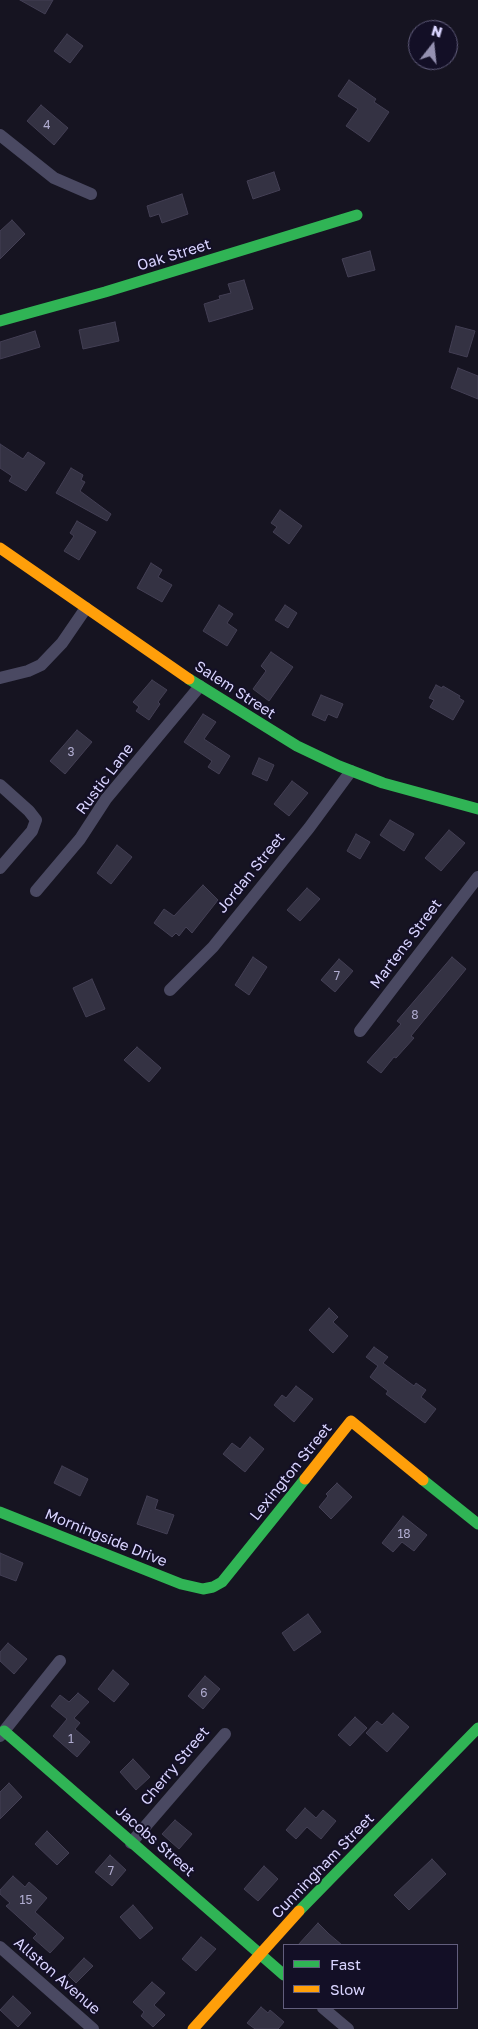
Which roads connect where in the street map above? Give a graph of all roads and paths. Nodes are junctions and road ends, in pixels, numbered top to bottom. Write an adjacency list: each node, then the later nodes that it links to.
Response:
1 (0, 135): 2 (street)
2 (91, 194)
3 (357, 215): 4 (street, Oak Street)
4 (0, 321)
5 (0, 548): 6 (street, Salem Street)
6 (86, 608): 7 (street); 8 (street, Salem Street)
7 (0, 678)
8 (200, 686): 9 (street, Salem Street); 14 (street, Rustic Lane)
9 (351, 771): 11 (street, Salem Street); 15 (street, Jordan Street)
10 (0, 785): 12 (street)
11 (478, 809)
12 (0, 868)
13 (478, 877): 16 (street, Martens Street)
14 (36, 891)
15 (170, 990)
16 (360, 1031)
17 (0, 1512): 19 (street, Morningside Drive)
18 (478, 1524): 19 (street, Lexington Street)
19 (202, 1589)
20 (60, 1661): 22 (street)
21 (478, 1728): 26 (street, Cunningham Street)
22 (2, 1733): 24 (street, Jacobs Street)
23 (224, 1734): 24 (street, Cherry Street)
24 (131, 1843): 26 (street, Jacobs Street)
25 (0, 1947): 29 (street, Allston Avenue)
26 (259, 1954): 27 (street, Jacobs Street); 30 (street, Cunningham Street)
27 (283, 1974)
28 (324, 2009): 31 (street)
29 (93, 2029)
30 (193, 2029)
31 (348, 2029)

